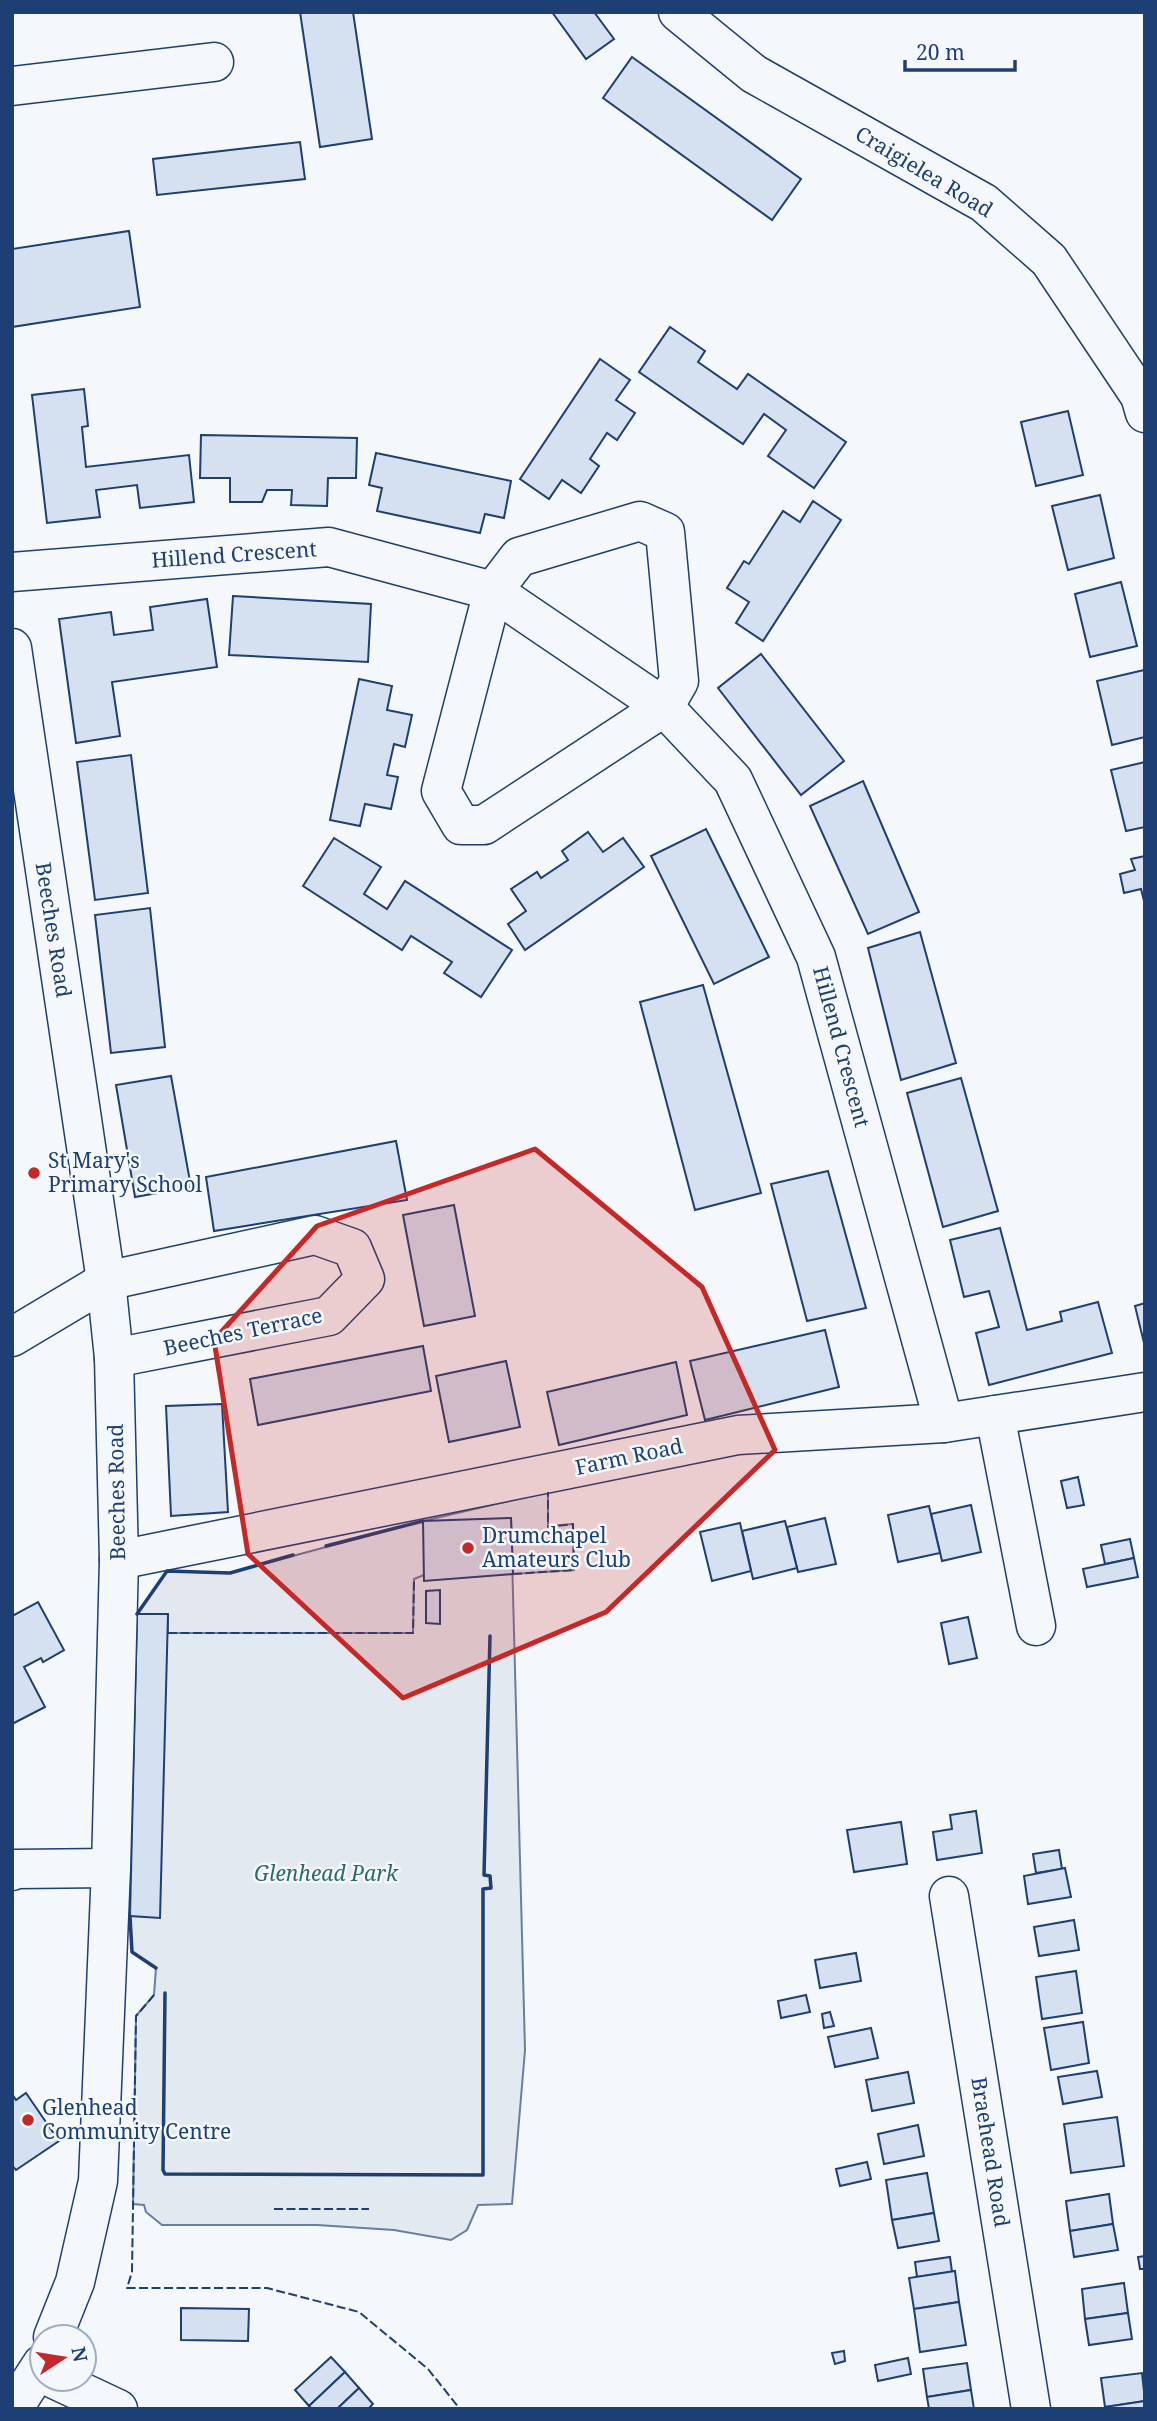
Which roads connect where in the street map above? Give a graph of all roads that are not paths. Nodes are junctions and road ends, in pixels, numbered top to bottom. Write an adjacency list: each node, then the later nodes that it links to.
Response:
1 (678, 12): 4 (street, Craigielea Road)
2 (214, 62): 3 (street)
3 (12, 86)
4 (1145, 413)
5 (12, 572): 6 (street, Hillend Crescent)
6 (493, 591): 8 (street, Hillend Crescent); 8 (street); 8 (street)
7 (12, 648): 9 (street, Beeches Road)
8 (664, 707): 15 (street, Hillend Crescent)
9 (16, 710): 10 (street, Beeches Road)
10 (106, 1281): 11 (street); 12 (street, Beeches Road); 12 (street, Beeches Terrace)
11 (12, 1337)
12 (114, 1358): 16 (street, Beeches Road)
13 (1145, 1392): 14 (street, Farm Road)
14 (995, 1415): 15 (street, Farm Road); 17 (street)
15 (944, 1423): 16 (street, Farm Road)
16 (119, 1560): 18 (street, Beeches Road)
17 (1036, 1626)
18 (111, 1868): 19 (street); 21 (street, Beeches Road)
19 (12, 1871)
20 (949, 1896): 26 (street, Braehead Road)
21 (59, 2323)
22 (28, 2391): 24 (street)
23 (86, 2393): 25 (street)
24 (13, 2409)
25 (118, 2409)
26 (1031, 2409)

